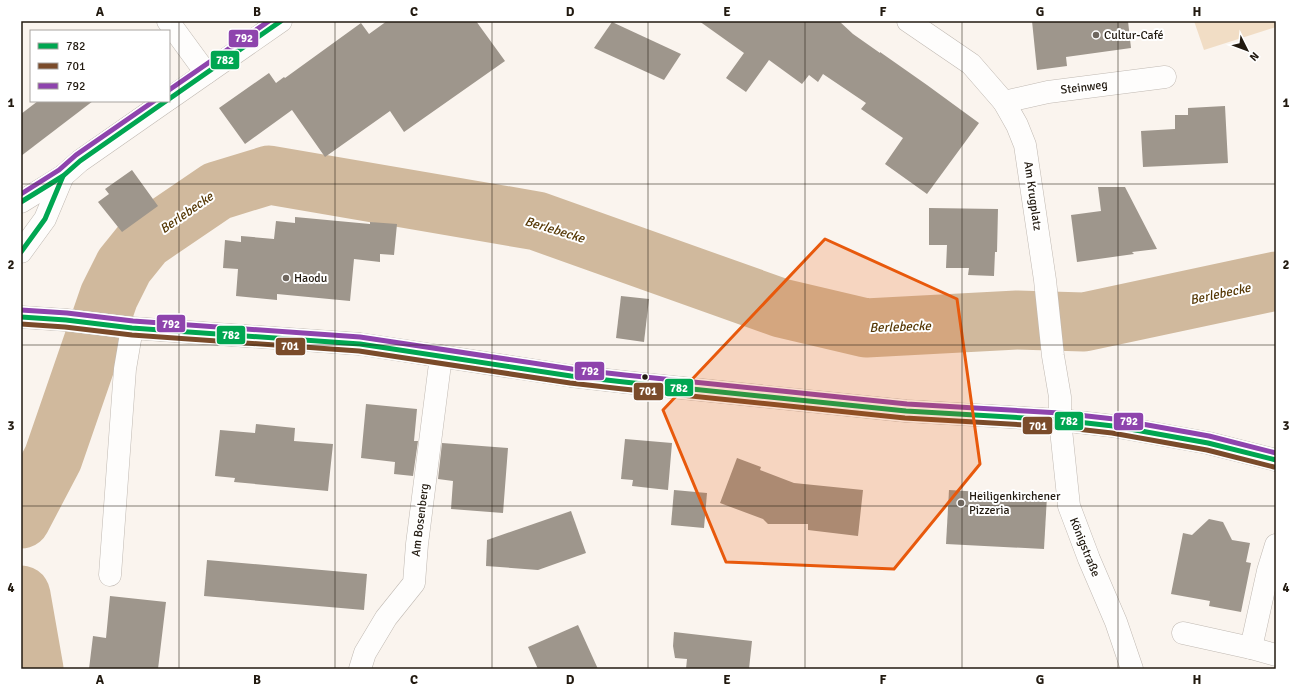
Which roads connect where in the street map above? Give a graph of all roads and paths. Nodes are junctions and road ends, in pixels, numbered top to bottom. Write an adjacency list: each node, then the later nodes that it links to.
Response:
1 (168, 21): 4 (main road)
2 (280, 21): 4 (main road)
3 (908, 21): 8 (main road, Am Krugplatz)
4 (206, 73): 6 (main road)
5 (1165, 77): 8 (main road, Steinweg)
6 (170, 98)
7 (165, 102): 9 (main road)
8 (1004, 102): 15 (main road, Am Krugplatz)
9 (63, 176): 10 (main road); 11 (main road)
10 (21, 202)
11 (21, 252)
12 (21, 317): 13 (main road)
13 (132, 328): 14 (main road); 18 (main road)
14 (441, 356): 15 (main road); 22 (main road, Am Bosenberg)
15 (1060, 420): 16 (main road); 23 (main road, Königstraße)
16 (1276, 460)
17 (1276, 546): 20 (main road)
18 (110, 575)
19 (1184, 633): 20 (main road)
20 (1251, 648): 21 (main road)
21 (1276, 656)
22 (360, 669)
23 (1132, 669)

